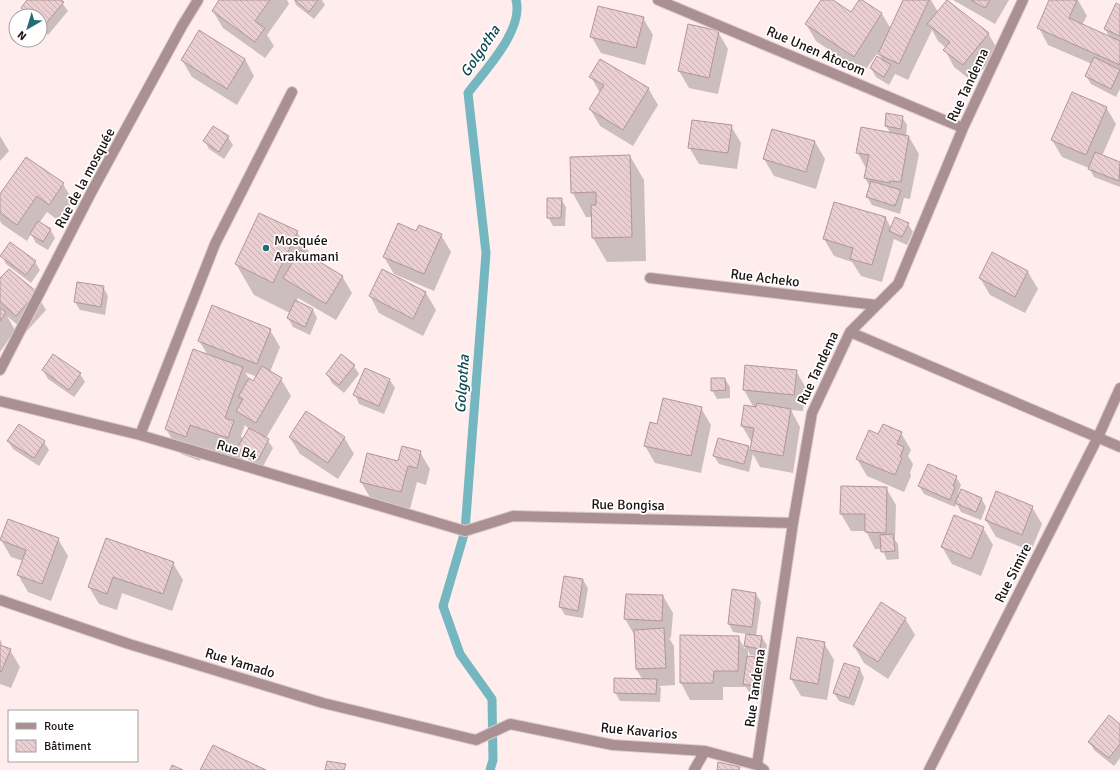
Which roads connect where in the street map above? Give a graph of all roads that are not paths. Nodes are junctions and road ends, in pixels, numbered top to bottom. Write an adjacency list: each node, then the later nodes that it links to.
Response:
1 (198, 0): 9 (street, Rue de la mosquée)
2 (658, 0): 5 (street, Rue Unen Atocom)
3 (1023, 0): 5 (street, Rue Tandema)
4 (292, 92): 12 (street)
5 (963, 128): 7 (street, Rue Tandema)
6 (650, 278): 7 (street, Rue Acheko)
7 (876, 305): 8 (street, Rue Tandema)
8 (850, 332): 13 (street); 15 (street, Rue Tandema)
9 (0, 370)
10 (1120, 388): 13 (street, Rue Simire)
11 (0, 401): 12 (street, Rue B4)
12 (140, 435): 16 (street, Rue B4)
13 (1098, 437): 14 (street); 22 (street, Rue Simire)
14 (1120, 447)
15 (793, 523): 16 (street, Rue Bongisa); 20 (street, Rue Tandema)
16 (465, 531)
17 (0, 600): 18 (street, Rue Yamado)
18 (510, 724): 19 (street, Rue Kavarios)
19 (705, 750): 20 (street, Rue Kavarios); 21 (street)
20 (761, 768)
21 (694, 770)
22 (929, 770)

